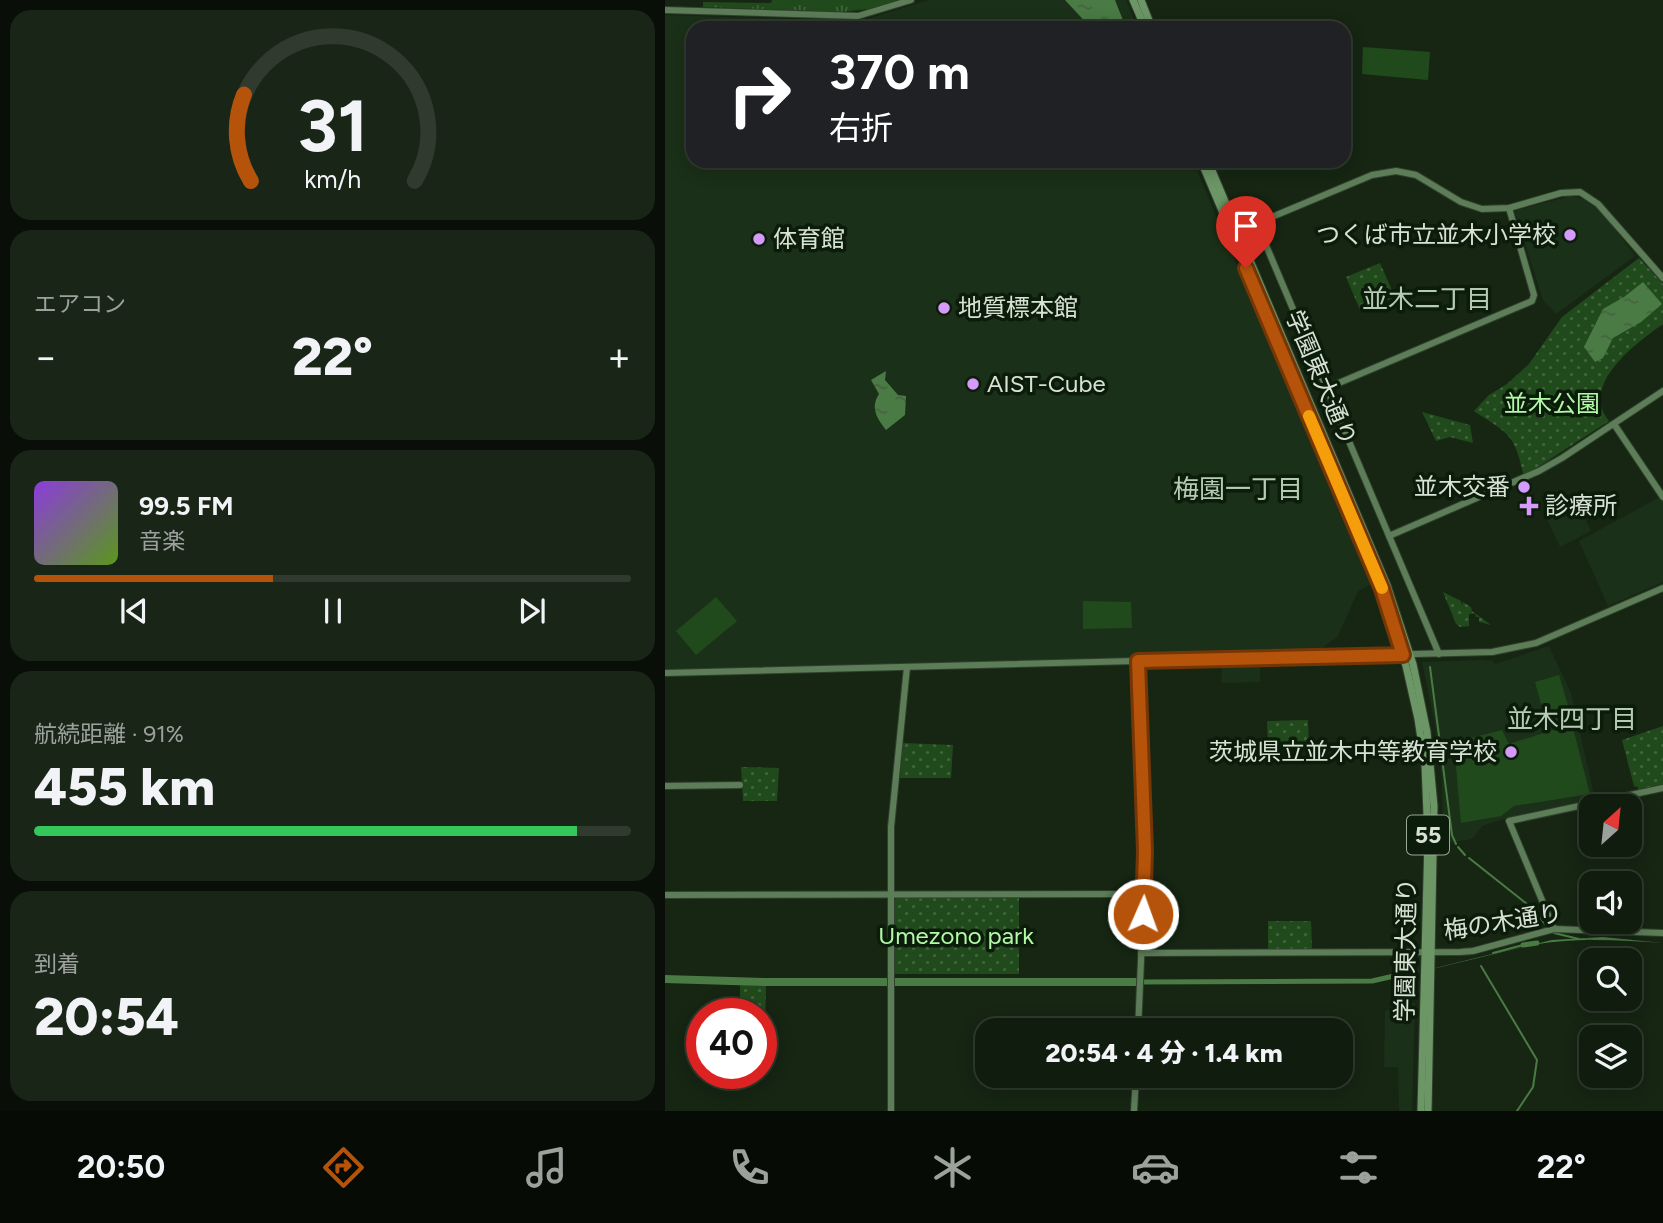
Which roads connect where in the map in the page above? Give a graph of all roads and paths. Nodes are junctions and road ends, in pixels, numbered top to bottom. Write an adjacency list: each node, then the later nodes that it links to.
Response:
1 (911, 0): 4 (street)
2 (1133, 0): 5 (main road)
3 (1141, 0): 6 (main road)
4 (665, 10)
5 (1142, 21)
6 (1149, 21)
7 (1204, 168): 11 (main road, 学園東大通り / 55)
8 (1211, 168): 11 (main road, 学園東大通り / 55)
9 (1509, 208): 10 (street); 12 (street); 13 (street)
10 (1257, 223): 11 (street); 13 (street)
11 (1235, 232): 20 (main road, 学園東大通り / 55)
12 (1663, 278)
13 (1327, 388): 17 (street)
14 (1663, 391): 15 (street)
15 (1614, 424): 16 (street); 17 (street)
16 (1663, 497)
17 (1389, 536): 19 (street)
18 (1663, 588): 19 (street)
19 (1439, 653): 20 (street)
20 (1407, 655): 21 (street); 32 (main road, 学園東大通り / 55)
21 (1138, 661): 22 (street); 28 (street)
22 (907, 667): 23 (street); 27 (street)
23 (665, 673)
24 (740, 785): 25 (street)
25 (665, 786)
26 (1663, 788): 30 (street)
27 (891, 894): 28 (street); 29 (street); 36 (street)
28 (1144, 894): 33 (street)
29 (665, 895)
30 (1554, 929): 31 (street, 梅の木通り); 32 (street, 梅の木通り)
31 (1663, 933)
32 (1429, 952): 33 (street, 梅の木通り); 38 (main road, 学園東大通り / 55); 39 (main road, 学園東大通り / 55)
33 (1141, 953): 34 (street)
34 (1139, 1018)
35 (1135, 1088): 37 (street)
36 (891, 1111)
37 (1134, 1111)
38 (1421, 1111)
39 (1428, 1111)

